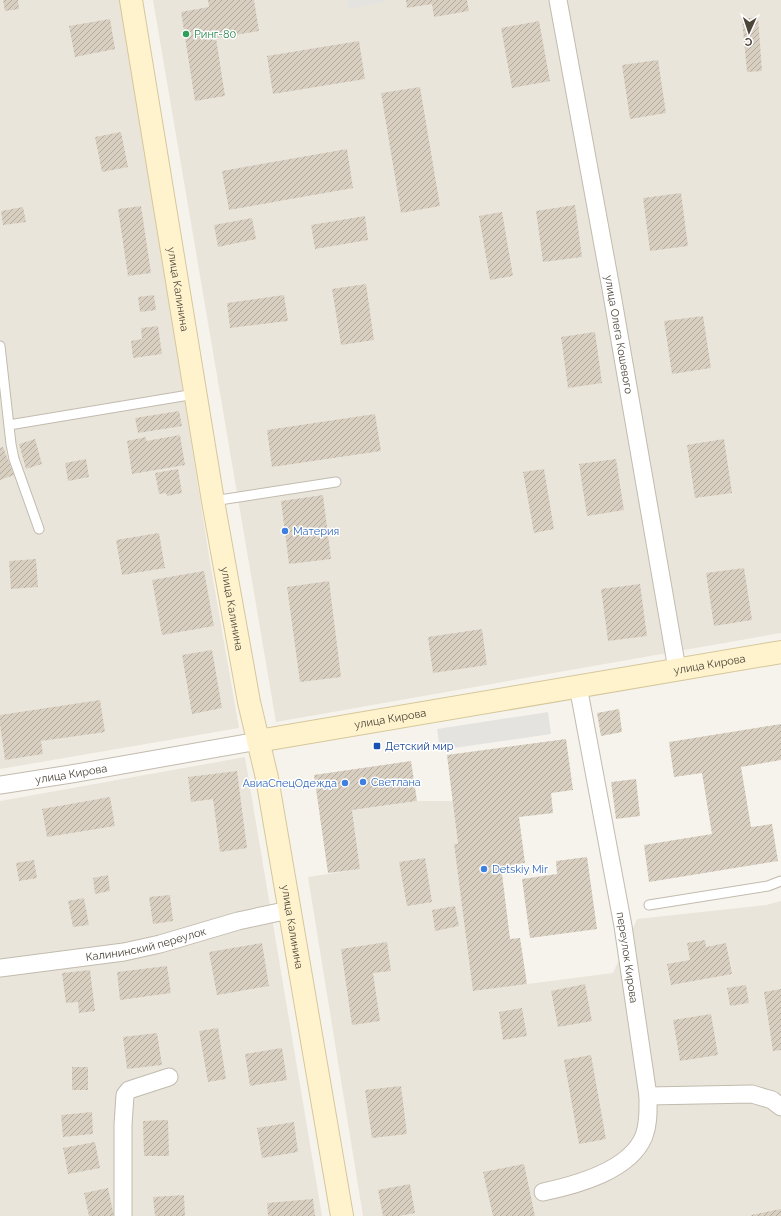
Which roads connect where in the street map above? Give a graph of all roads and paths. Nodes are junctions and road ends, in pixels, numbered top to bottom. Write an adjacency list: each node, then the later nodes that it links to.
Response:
1 (132, 0): 4 (street, улица Калинина)
2 (558, 0): 10 (street, улица Олега Кошевого)
3 (0, 346): 5 (lane)
4 (195, 394): 5 (lane); 7 (street, улица Калинина)
5 (9, 425): 8 (lane)
6 (336, 482): 7 (lane)
7 (213, 501): 12 (street, улица Калинина)
8 (39, 529)
9 (781, 652): 10 (street, улица Кирова)
10 (677, 669): 11 (street, улица Кирова)
11 (578, 686): 12 (street, улица Кирова); 19 (street, переулок Кирова)
12 (258, 741): 13 (street, улица Кирова); 16 (street, улица Калинина)
13 (0, 785)
14 (781, 881): 15 (lane)
15 (649, 905)
16 (289, 910): 17 (street, Калининский переулок); 23 (street, улица Калинина)
17 (0, 968)
18 (169, 1077): 22 (street)
19 (648, 1096): 20 (street); 21 (street, переулок Кирова)
20 (781, 1107)
21 (543, 1192)
22 (123, 1216)
23 (342, 1216)

